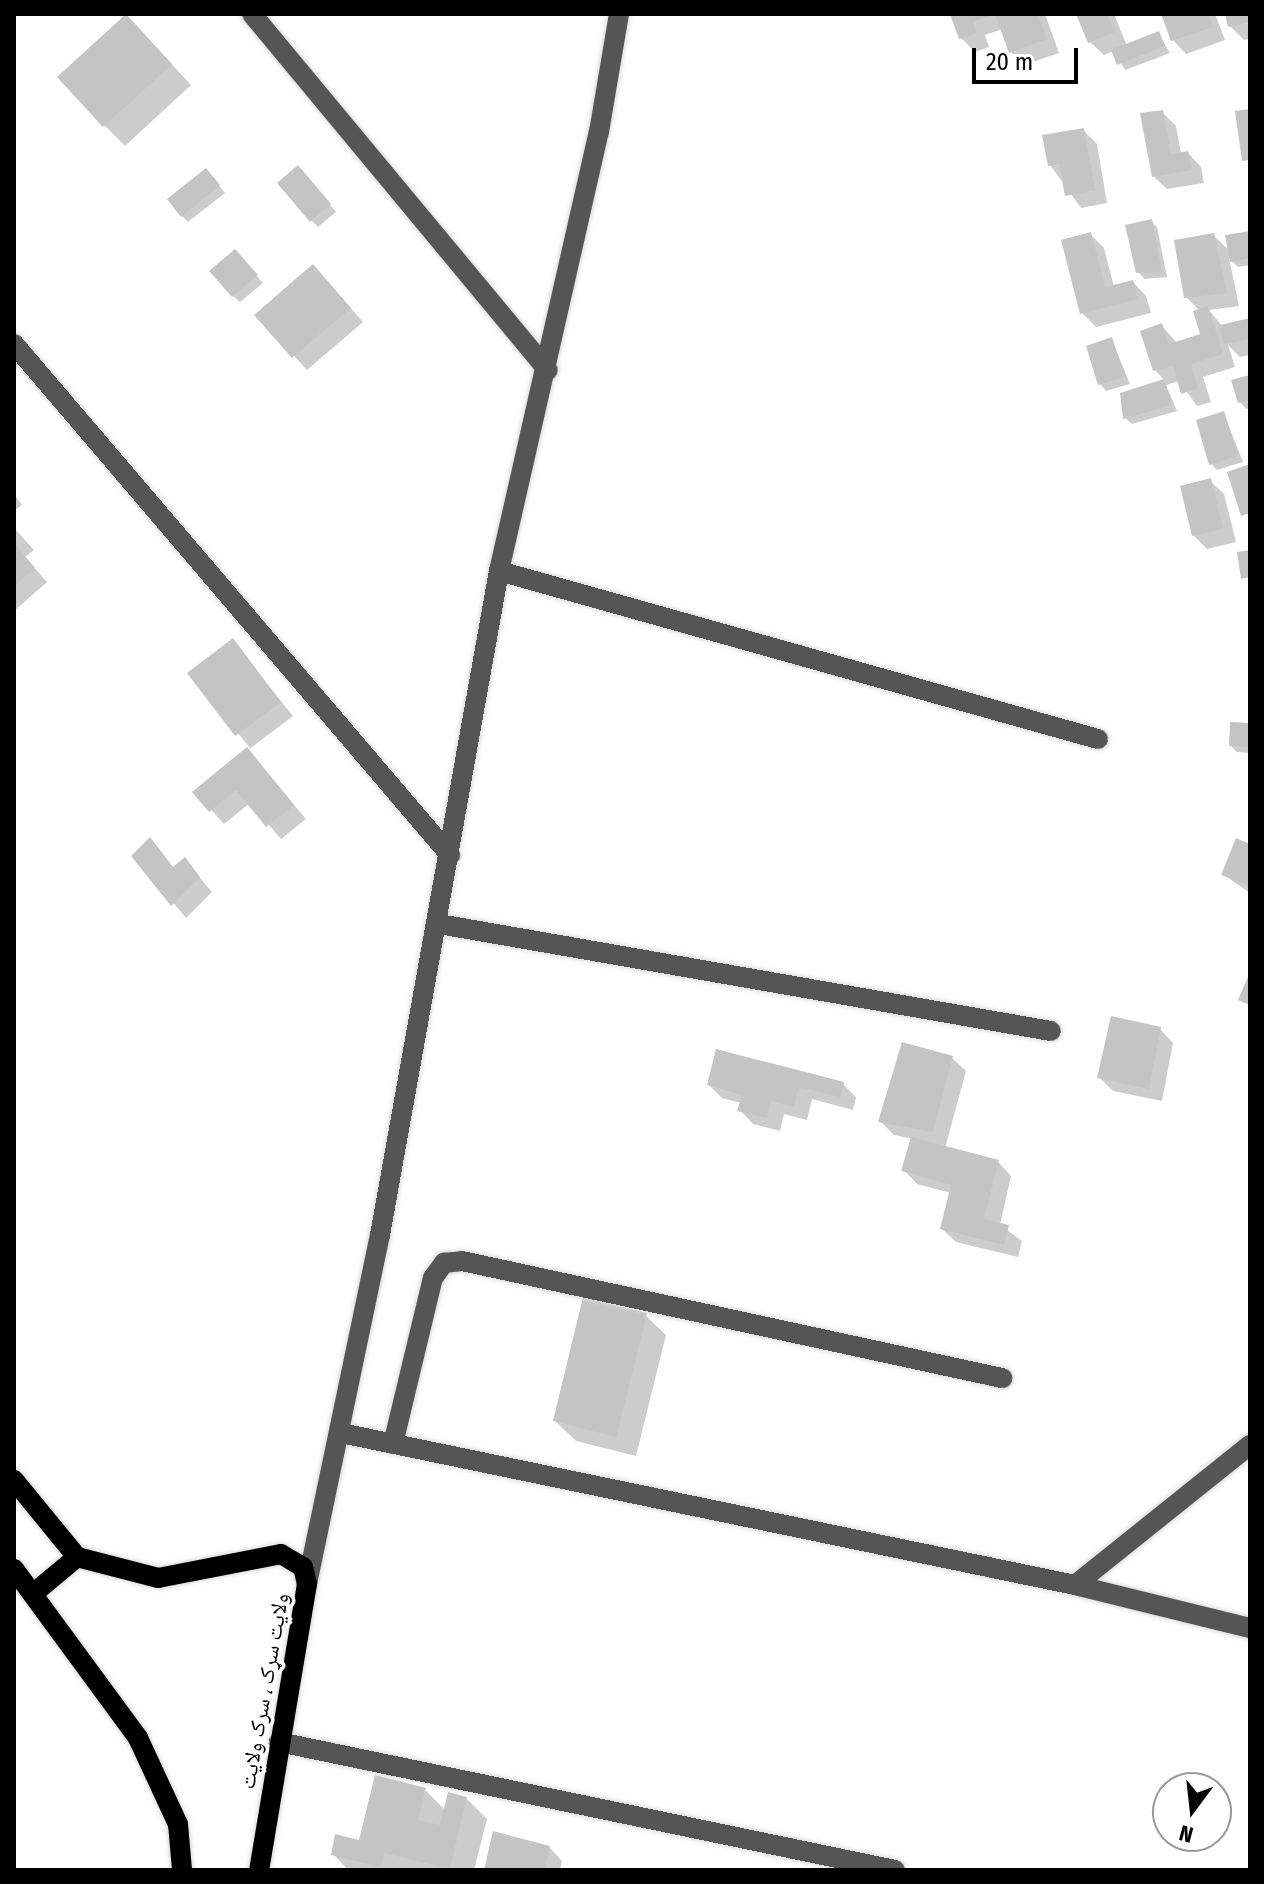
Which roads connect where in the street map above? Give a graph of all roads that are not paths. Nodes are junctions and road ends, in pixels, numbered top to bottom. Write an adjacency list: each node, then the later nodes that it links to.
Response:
1 (252, 14): 4 (street)
2 (619, 14): 4 (street)
3 (14, 344): 7 (street)
4 (548, 370): 5 (street)
5 (499, 571): 6 (street); 7 (street)
6 (1098, 739)
7 (450, 855): 8 (street)
8 (439, 924): 9 (street); 11 (street)
9 (1051, 1031)
10 (1002, 1378): 12 (street)
11 (341, 1433): 12 (street); 17 (street)
12 (393, 1444): 18 (street)
13 (1250, 1445): 18 (street)
14 (14, 1480): 15 (main road)
15 (77, 1557): 17 (main road, ولایت سړک ، سرک ولایت); 19 (main road)
16 (14, 1569): 19 (main road)
17 (307, 1584): 21 (main road, ولایت سړک ، سرک ولایت)
18 (1075, 1585): 20 (street)
19 (34, 1593): 22 (main road)
20 (1250, 1628)
21 (279, 1742): 23 (main road, ولایت سړک ، سرک ولایت); 24 (street)
22 (182, 1870)
23 (259, 1870)
24 (895, 1870)

